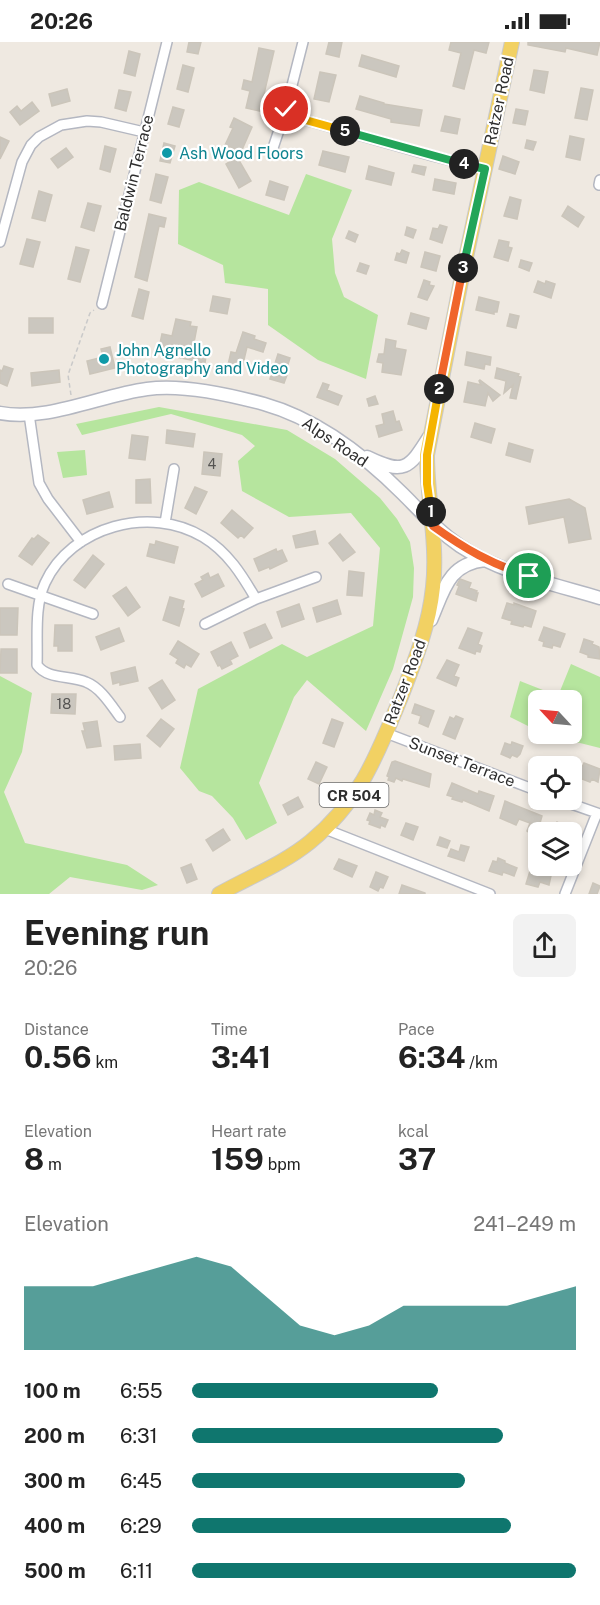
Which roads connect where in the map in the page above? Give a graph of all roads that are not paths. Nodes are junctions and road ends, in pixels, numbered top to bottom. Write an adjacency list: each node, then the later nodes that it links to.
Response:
1 (167, 42): 5 (street, Baldwin Terrace)
2 (303, 42): 4 (street)
3 (512, 42): 7 (main road, Ratzer Road)
4 (284, 114): 6 (street); 7 (street)
5 (144, 132): 8 (street); 9 (street, Baldwin Terrace)
6 (273, 148)
7 (485, 169): 12 (main road, Ratzer Road)
8 (0, 242)
9 (102, 304)
10 (0, 413): 11 (main road, Alps Road)
11 (29, 414): 13 (main road, Alps Road); 17 (street)
12 (430, 436): 13 (main road); 16 (main road, Ratzer Road)
13 (355, 451): 16 (main road, Alps Road)
14 (174, 469): 15 (street)
15 (165, 524): 17 (street); 23 (street)
16 (433, 526): 18 (main road, Alps Road); 26 (main road, Ratzer Road / CR 504)
17 (81, 542): 21 (street)
18 (485, 560): 22 (main road, Alps Road); 26 (main road)
19 (316, 577): 23 (street)
20 (8, 584): 21 (street)
21 (40, 595): 24 (street); 27 (street)
22 (600, 598)
23 (256, 599): 25 (street)
24 (93, 614)
25 (205, 624)
26 (423, 641): 28 (main road, Ratzer Road / CR 504)
27 (120, 717)
28 (386, 733): 29 (street, Sunset Terrace); 32 (main road, Ratzer Road / CR 504)
29 (528, 787)
30 (582, 807): 31 (street)
31 (599, 813): 35 (street)
32 (325, 829): 33 (main road, Ratzer Road / CR 504); 34 (street)
33 (219, 894)
34 (490, 894)
35 (565, 894)

